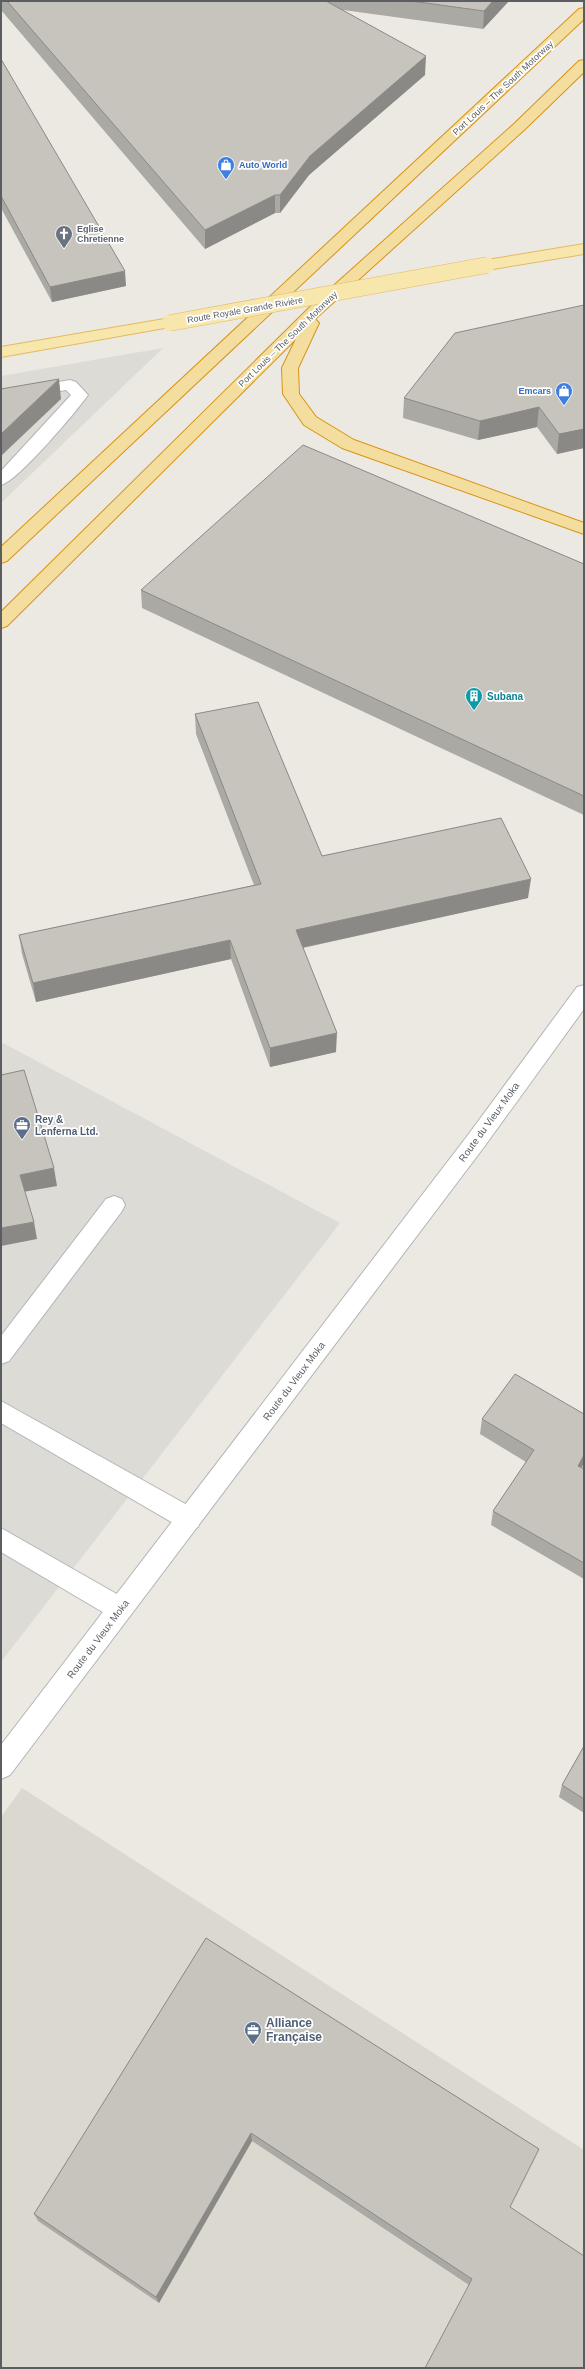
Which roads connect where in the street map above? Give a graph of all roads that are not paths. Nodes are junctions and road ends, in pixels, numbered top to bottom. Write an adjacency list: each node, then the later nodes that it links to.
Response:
1 (584, 12): 9 (highway, Port Louis – The South Motorway)
2 (584, 64): 4 (highway, Port Louis – The South Motorway)
3 (584, 249): 5 (main road, Route Royale Grande Rivière, bridge)
4 (318, 309): 8 (highway); 10 (highway, Port Louis – The South Motorway)
5 (1, 352)
6 (1, 397): 7 (main road)
7 (1, 480)
8 (584, 529)
9 (1, 557)
10 (1, 622)
11 (584, 993): 15 (main road, Route du Vieux Moka)
12 (114, 1205): 13 (main road)
13 (1, 1354)
14 (1, 1412): 15 (main road)
15 (189, 1519): 17 (main road, Route du Vieux Moka)
16 (1, 1539): 17 (main road)
17 (120, 1609): 18 (main road, Route du Vieux Moka)
18 (1, 1766)

